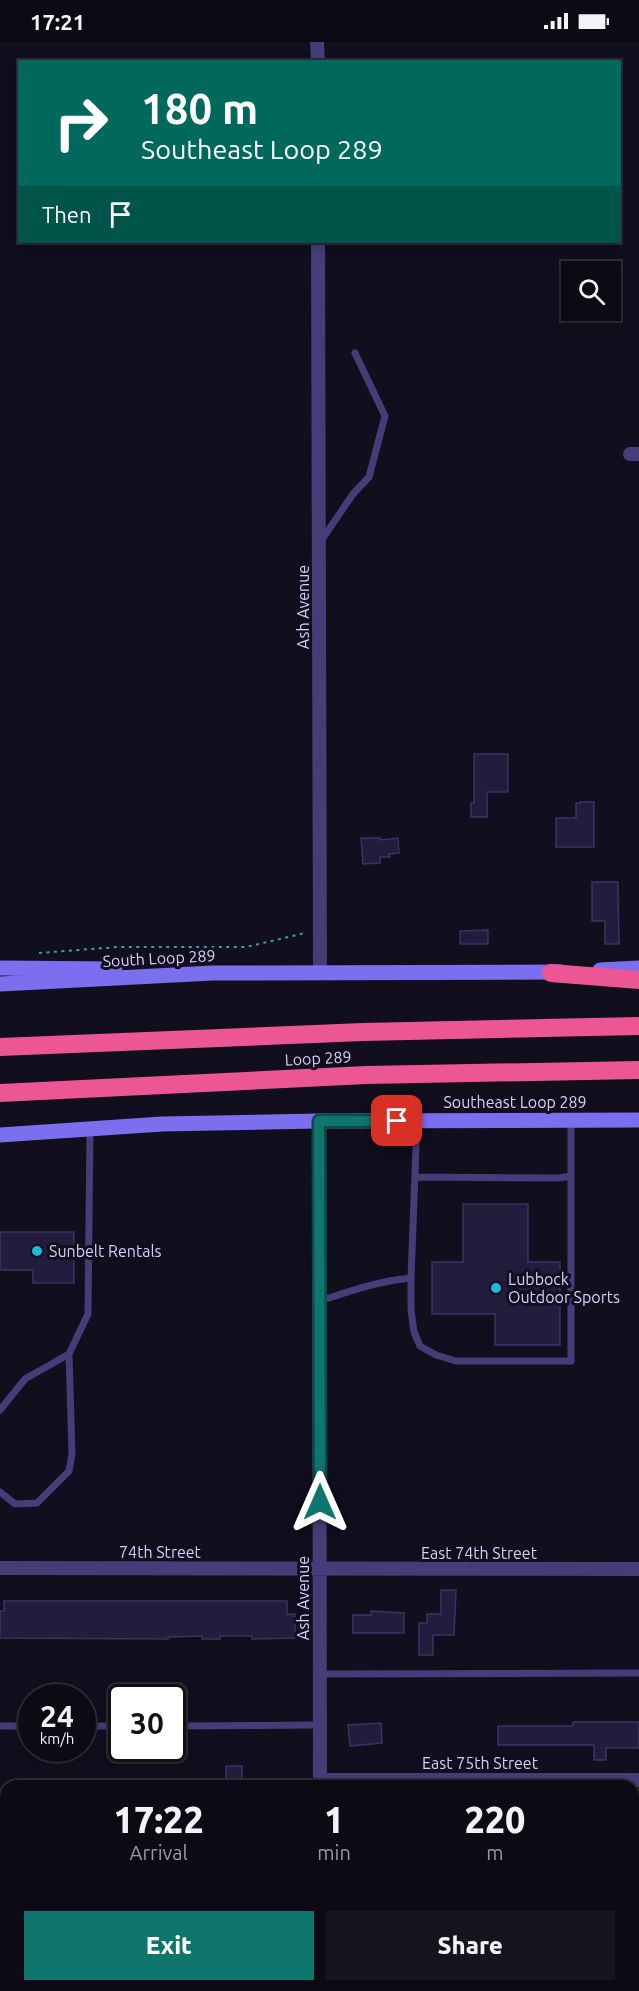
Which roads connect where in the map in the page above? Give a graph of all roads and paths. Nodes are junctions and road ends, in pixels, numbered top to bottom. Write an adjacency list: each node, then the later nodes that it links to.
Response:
1 (317, 42): 2 (street)
2 (318, 60)
3 (318, 243): 5 (street, Ash Avenue)
4 (355, 353): 5 (lane)
5 (319, 543): 6 (street, Ash Avenue)
6 (320, 930): 7 (path); 10 (street, Ash Avenue)
7 (34, 953)
8 (0, 968): 12 (main road)
9 (639, 968): 11 (main road)
10 (320, 973): 11 (main road); 12 (main road, South Loop 289)
11 (551, 973): 13 (highway)
12 (213, 974): 14 (main road, South Loop 289)
13 (639, 980)
14 (0, 984)
15 (639, 1026): 16 (highway, Loop 289)
16 (0, 1047)
17 (639, 1070): 18 (highway, Loop 289)
18 (0, 1093)
19 (571, 1119): 20 (main road, Southeast Loop 289); 22 (main road, Southeast Loop 289); 25 (lane)
20 (639, 1120)
21 (319, 1121): 22 (main road, Southeast Loop 289); 23 (main road); 28 (street, Ash Avenue)
22 (417, 1121): 26 (lane)
23 (90, 1130): 24 (main road); 29 (lane)
24 (0, 1135)
25 (571, 1176): 26 (lane); 27 (lane)
26 (415, 1177): 27 (lane)
27 (411, 1278): 28 (lane)
28 (320, 1301): 33 (street, Ash Avenue)
29 (69, 1354): 30 (lane); 31 (lane)
30 (0, 1410)
31 (0, 1492)
32 (0, 1568): 33 (street, 74th Street)
33 (320, 1569): 34 (street, East 74th Street); 36 (street, Ash Avenue)
34 (639, 1569)
35 (639, 1673): 36 (lane)
36 (320, 1674): 37 (street, Ash Avenue)
37 (320, 1725): 40 (lane); 42 (street, Ash Avenue)
38 (0, 1726): 39 (lane)
39 (18, 1726)
40 (186, 1726)
41 (639, 1779): 43 (street, East 75th Street)
42 (320, 1780)
43 (559, 1780)

